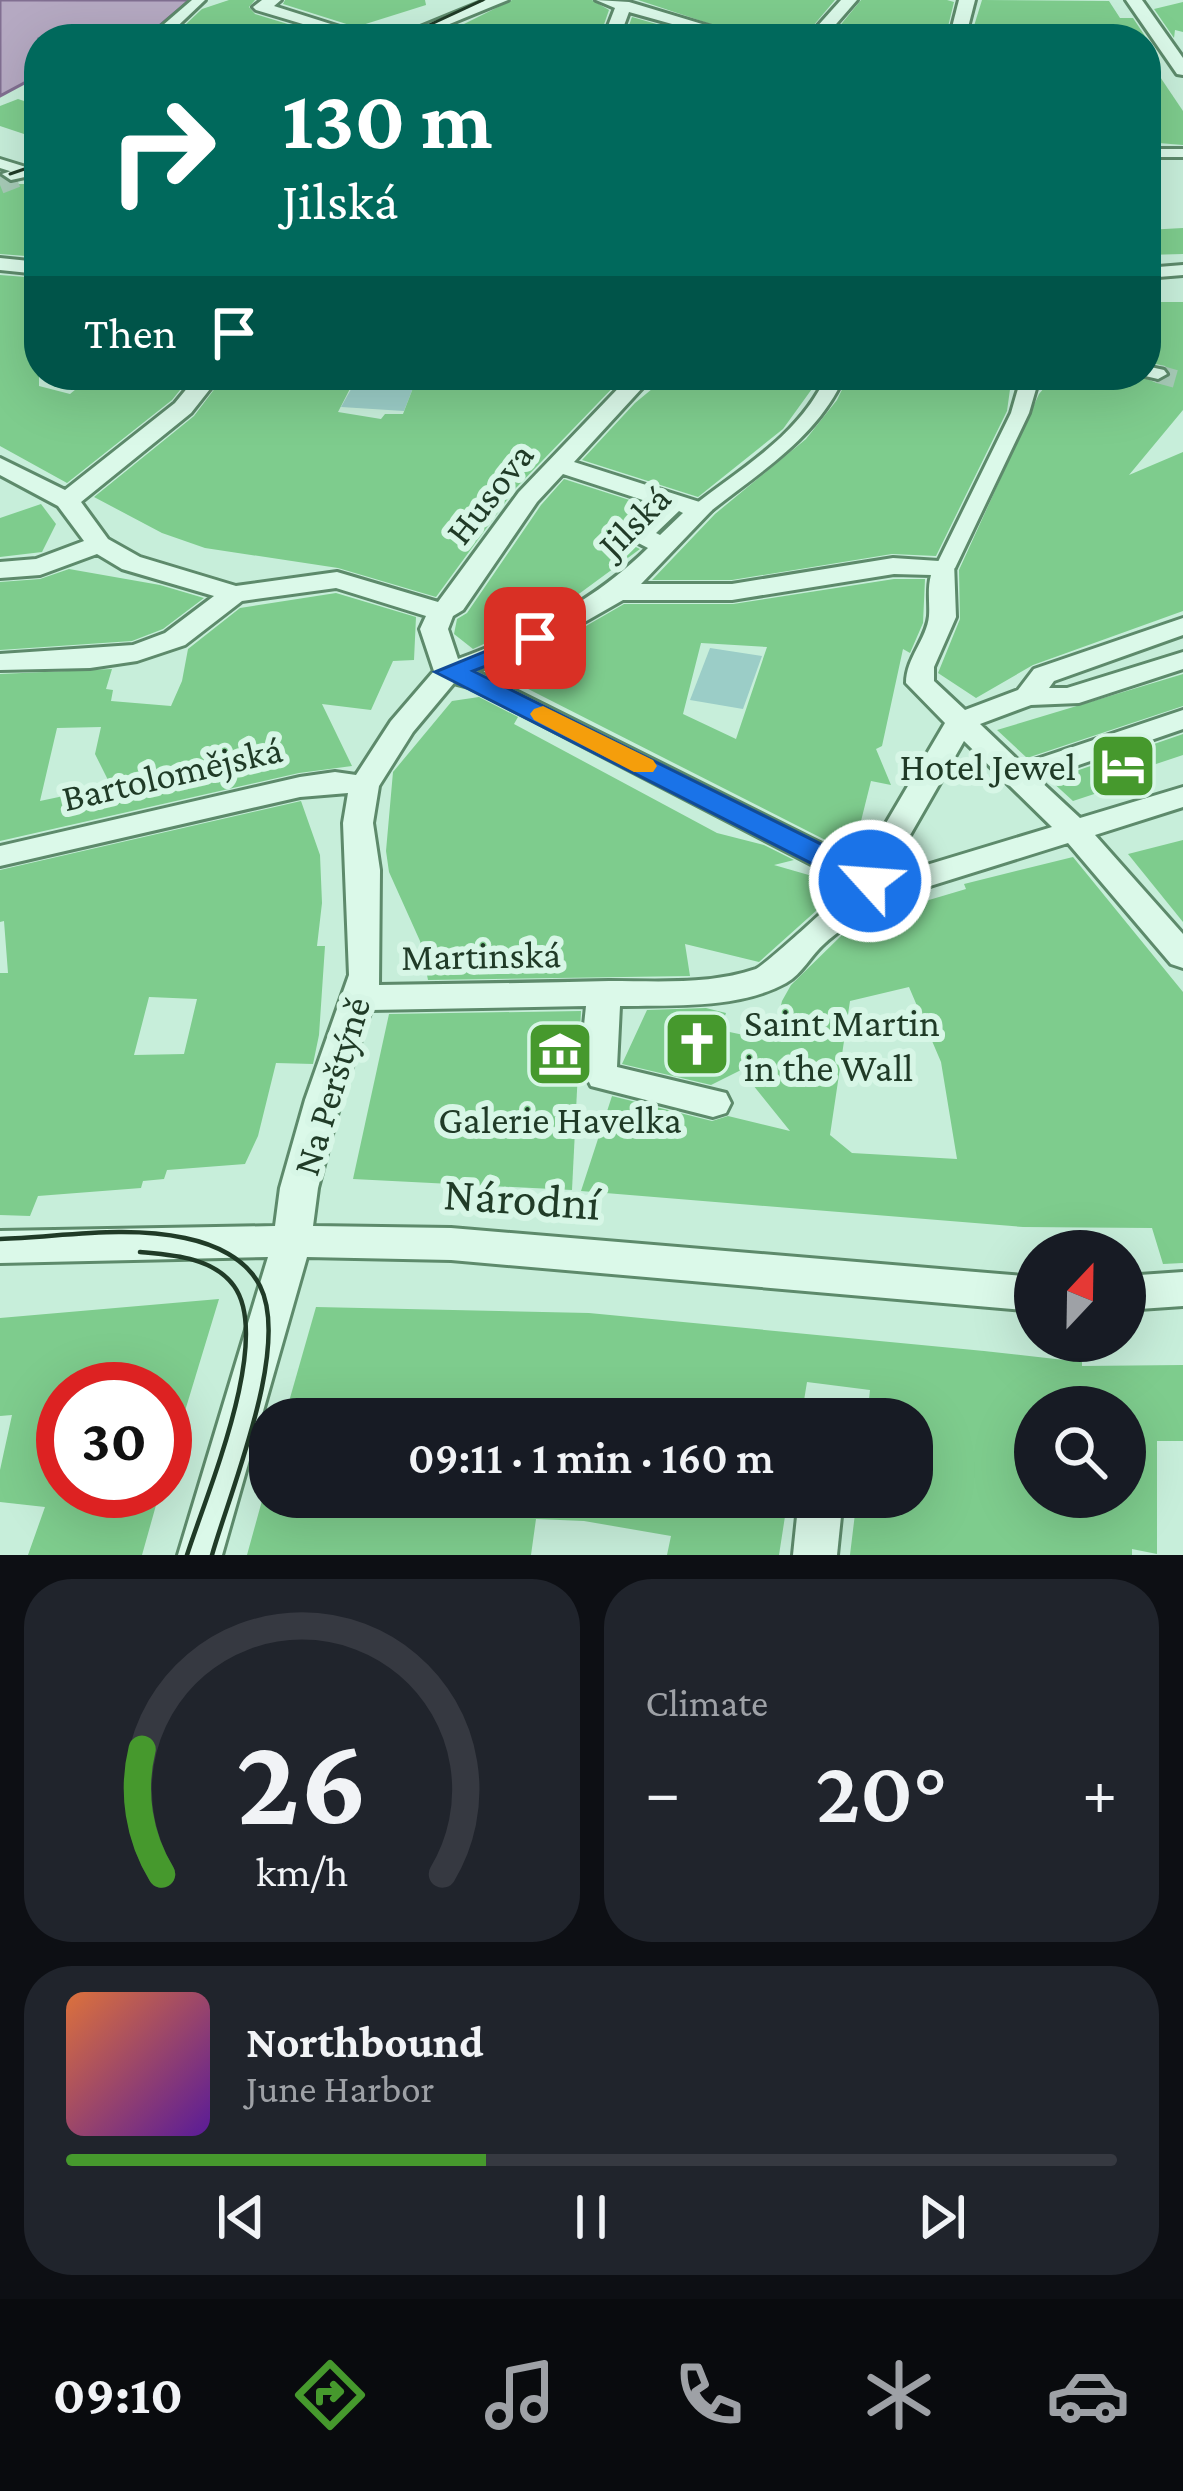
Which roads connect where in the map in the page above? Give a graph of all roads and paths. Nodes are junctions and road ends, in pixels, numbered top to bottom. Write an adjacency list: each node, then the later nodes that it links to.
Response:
1 (200, 0): 10 (street)
2 (273, 0): 11 (street)
3 (463, 0): 12 (street)
4 (500, 0): 13 (street)
5 (604, 0): 8 (street)
6 (694, 0): 9 (street)
7 (849, 0): 16 (street)
8 (624, 5): 9 (street); 14 (street)
9 (661, 14): 15 (street)
10 (173, 24)
11 (318, 24)
12 (421, 24)
13 (433, 24)
14 (617, 24)
15 (694, 24)
16 (827, 24)
17 (1183, 38): 18 (street)
18 (1162, 39): 19 (street)
19 (1179, 63)
20 (197, 390): 26 (street)
21 (629, 390): 25 (street, Husova)
22 (828, 390): 27 (street, Jilská)
23 (1027, 390): 29 (street)
24 (0, 465): 26 (street)
25 (559, 465): 27 (street); 33 (street, Husova)
26 (67, 501): 28 (street)
27 (687, 507): 31 (street, Jilská)
28 (99, 544): 30 (street); 32 (street)
29 (945, 568): 31 (street); 40 (street)
30 (0, 570)
31 (618, 592): 37 (street, Jilská)
32 (235, 595): 33 (street); 36 (street)
33 (441, 611): 37 (street)
34 (1183, 626): 38 (street)
35 (1183, 659): 38 (street)
36 (0, 662)
37 (448, 672): 42 (street, Na Perštýně); 46 (street)
38 (1028, 696): 40 (street)
39 (1183, 718): 41 (street)
40 (961, 721): 41 (street); 46 (street, Martinská)
41 (1019, 775): 44 (street)
42 (364, 786): 45 (street, Bartolomějská); 49 (street, Na Perštýně)
43 (1183, 796): 44 (street)
44 (1076, 832): 46 (street); 47 (street)
45 (0, 856)
46 (870, 881): 48 (street, Martinská)
47 (1183, 956)
48 (604, 995): 49 (street, Martinská); 50 (street, Martinská)
49 (360, 998): 51 (street, Na Perštýně)
50 (713, 1103)
51 (292, 1241): 52 (street, Národní); 54 (street, Národní); 57 (street, Na Perštýně)
52 (0, 1247)
53 (1183, 1289): 55 (street)
54 (1014, 1292)
55 (1146, 1292)
56 (819, 1518): 58 (street)
57 (200, 1555)
58 (815, 1555)

